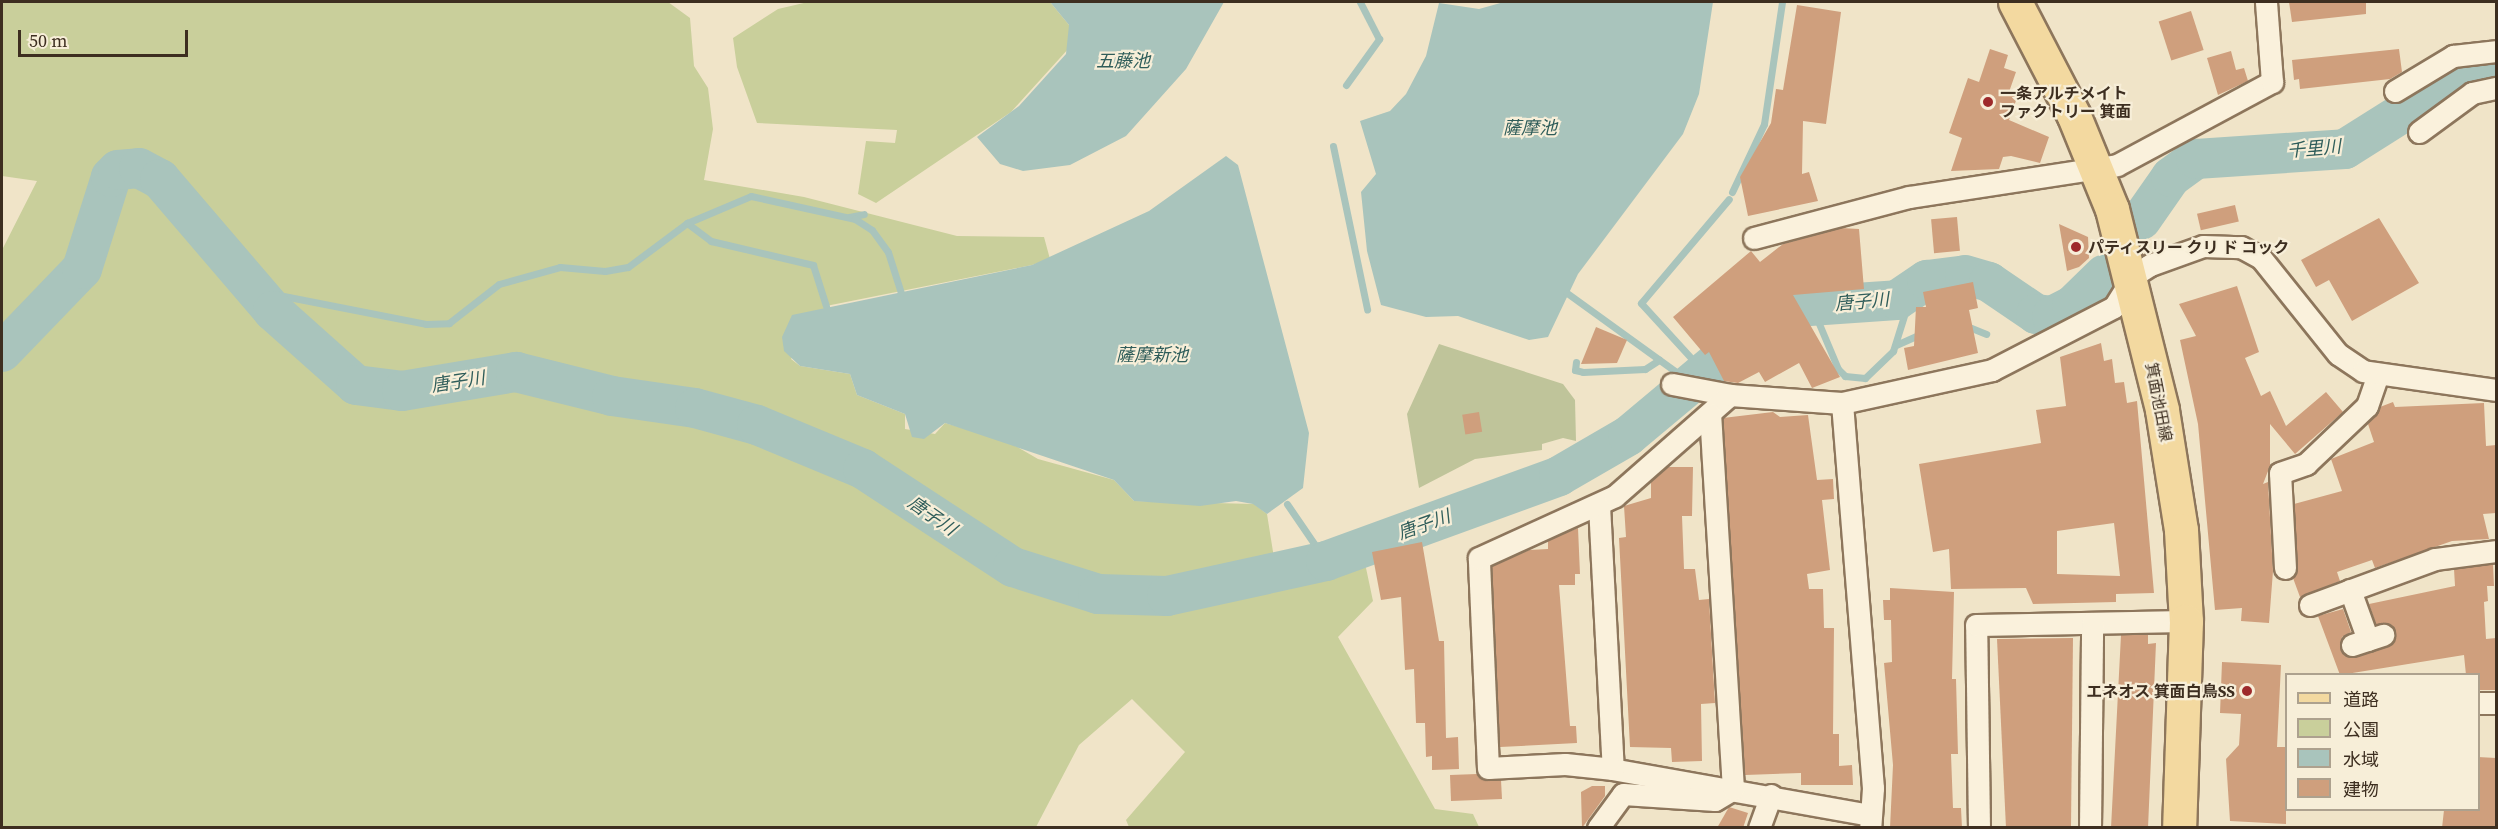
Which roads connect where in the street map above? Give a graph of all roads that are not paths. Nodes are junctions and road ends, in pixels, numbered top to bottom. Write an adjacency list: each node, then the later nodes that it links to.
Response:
1 (2015, 2): 7 (main road, 箕面池田線)
2 (2266, 2): 7 (street)
3 (2496, 51): 5 (street)
4 (2496, 88): 6 (street)
5 (2395, 91)
6 (2419, 132)
7 (2097, 171): 8 (street); 9 (main road, 箕面池田線)
8 (1754, 238)
9 (2133, 276): 10 (street); 14 (street); 21 (main road, 箕面池田線)
10 (2378, 374): 12 (street); 18 (street)
11 (1672, 384): 13 (street)
12 (2496, 390)
13 (1730, 395): 14 (street); 15 (street)
14 (1842, 403): 29 (street)
15 (1710, 415): 16 (street); 27 (street)
16 (1599, 505): 26 (street); 26 (street)
17 (2496, 551): 19 (street)
18 (2284, 568)
19 (2350, 590): 20 (street); 23 (street)
20 (2310, 604)
21 (2186, 621): 22 (street); 34 (main road, 箕面池田線)
22 (2092, 623): 32 (street); 33 (street)
23 (2368, 640)
24 (2480, 703): 25 (street)
25 (2496, 703)
26 (1613, 769): 27 (street)
27 (1733, 789): 28 (street); 30 (street)
28 (1772, 795): 29 (street); 31 (street)
29 (1870, 821)
30 (1598, 828)
31 (1759, 828)
32 (1979, 828)
33 (2090, 828)
34 (2179, 828)

